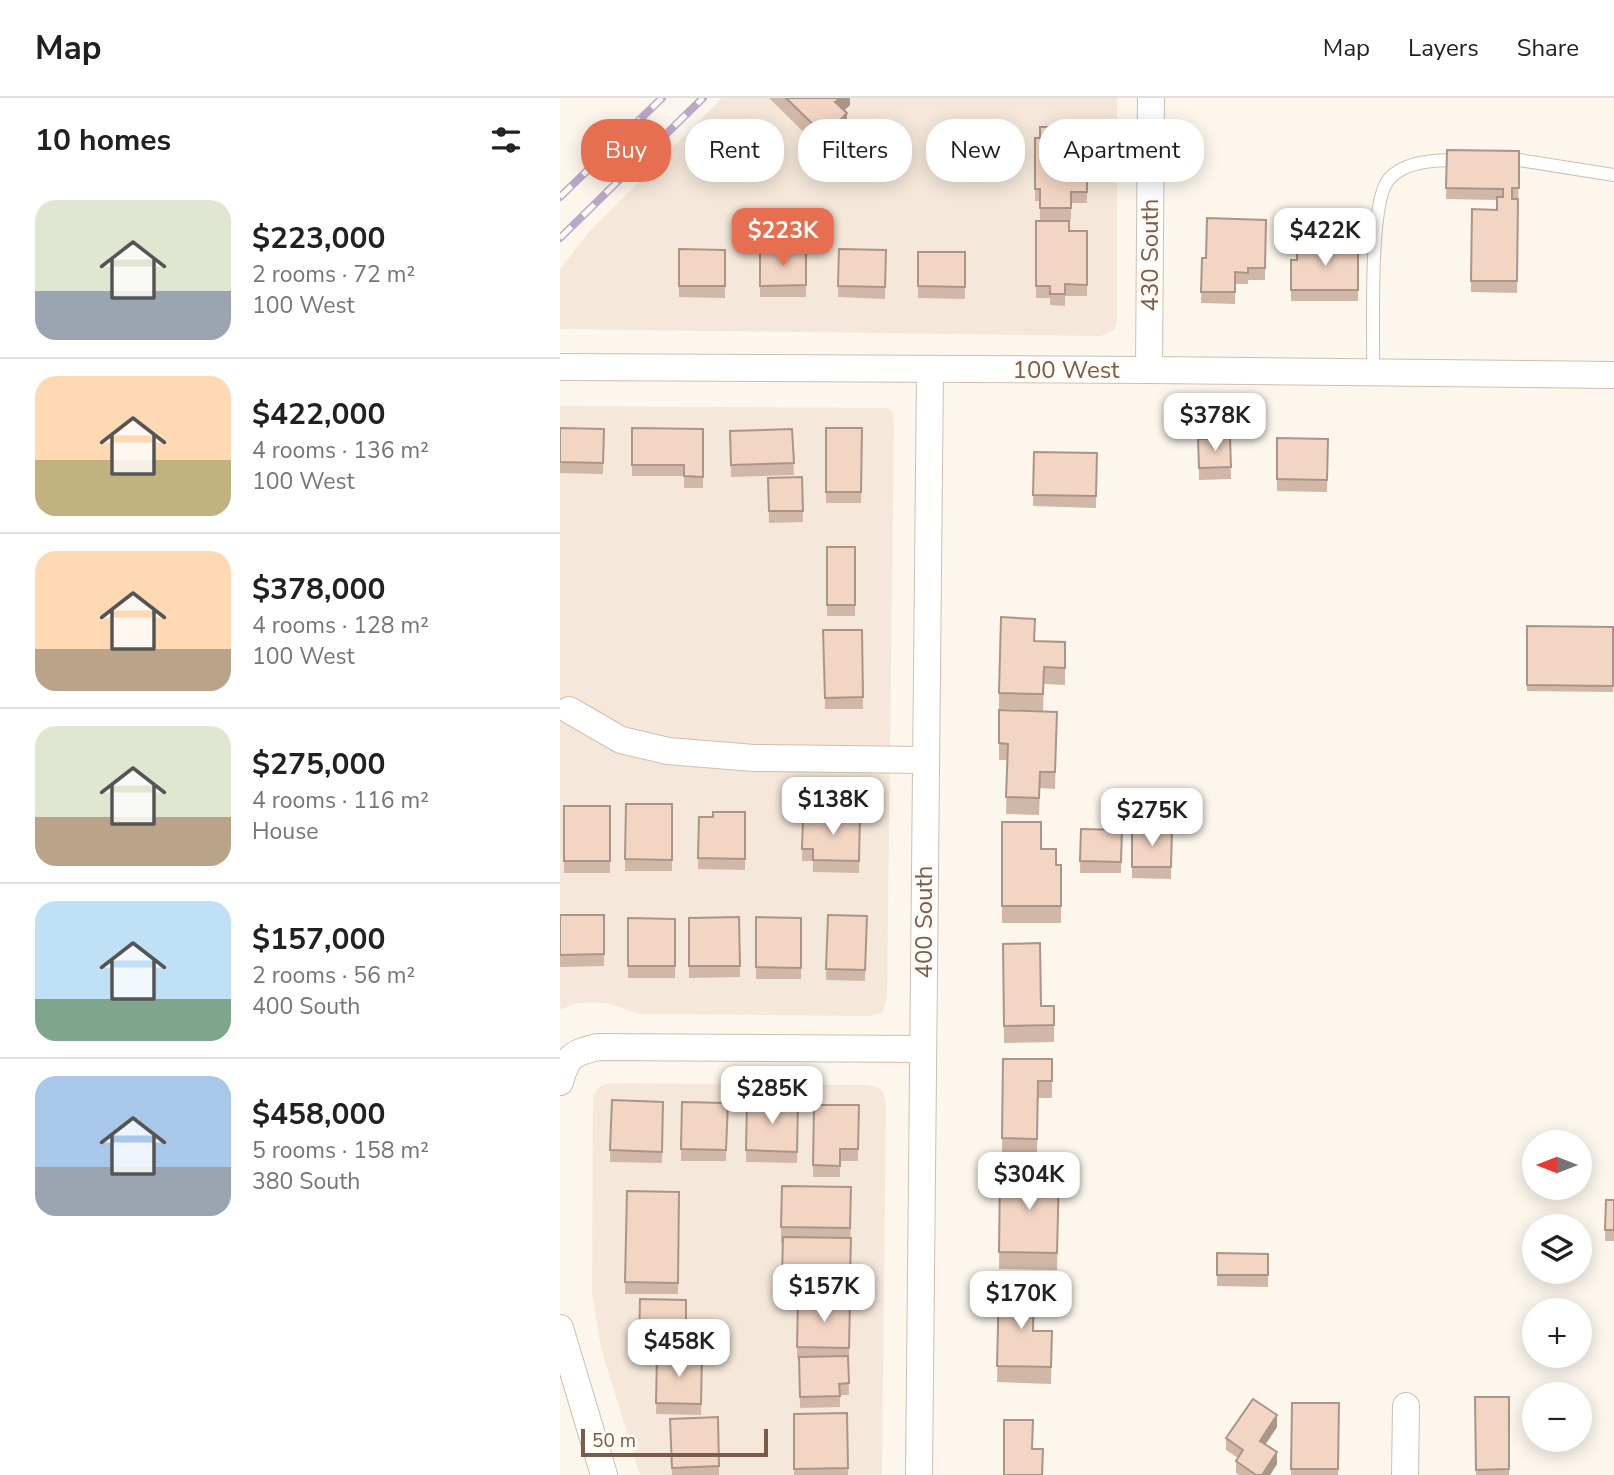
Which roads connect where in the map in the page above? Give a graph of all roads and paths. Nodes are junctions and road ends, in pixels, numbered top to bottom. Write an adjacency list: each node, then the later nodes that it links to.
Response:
1 (1151, 98): 7 (street, 430 South)
2 (1469, 160): 8 (lane)
3 (1494, 160): 4 (lane)
4 (1614, 175)
5 (560, 367): 6 (street, 100 West)
6 (930, 369): 7 (street, 100 West); 11 (street, 400 South)
7 (1149, 370): 8 (street, 100 West)
8 (1373, 372): 9 (street, 100 West)
9 (1614, 375)
10 (569, 710): 11 (street)
11 (925, 760): 12 (street, 400 South)
12 (923, 1049): 13 (street); 17 (street, 400 South)
13 (563, 1072)
14 (560, 1328): 16 (street)
15 (1406, 1406): 18 (street)
16 (604, 1475)
17 (919, 1475)
18 (1405, 1475)

